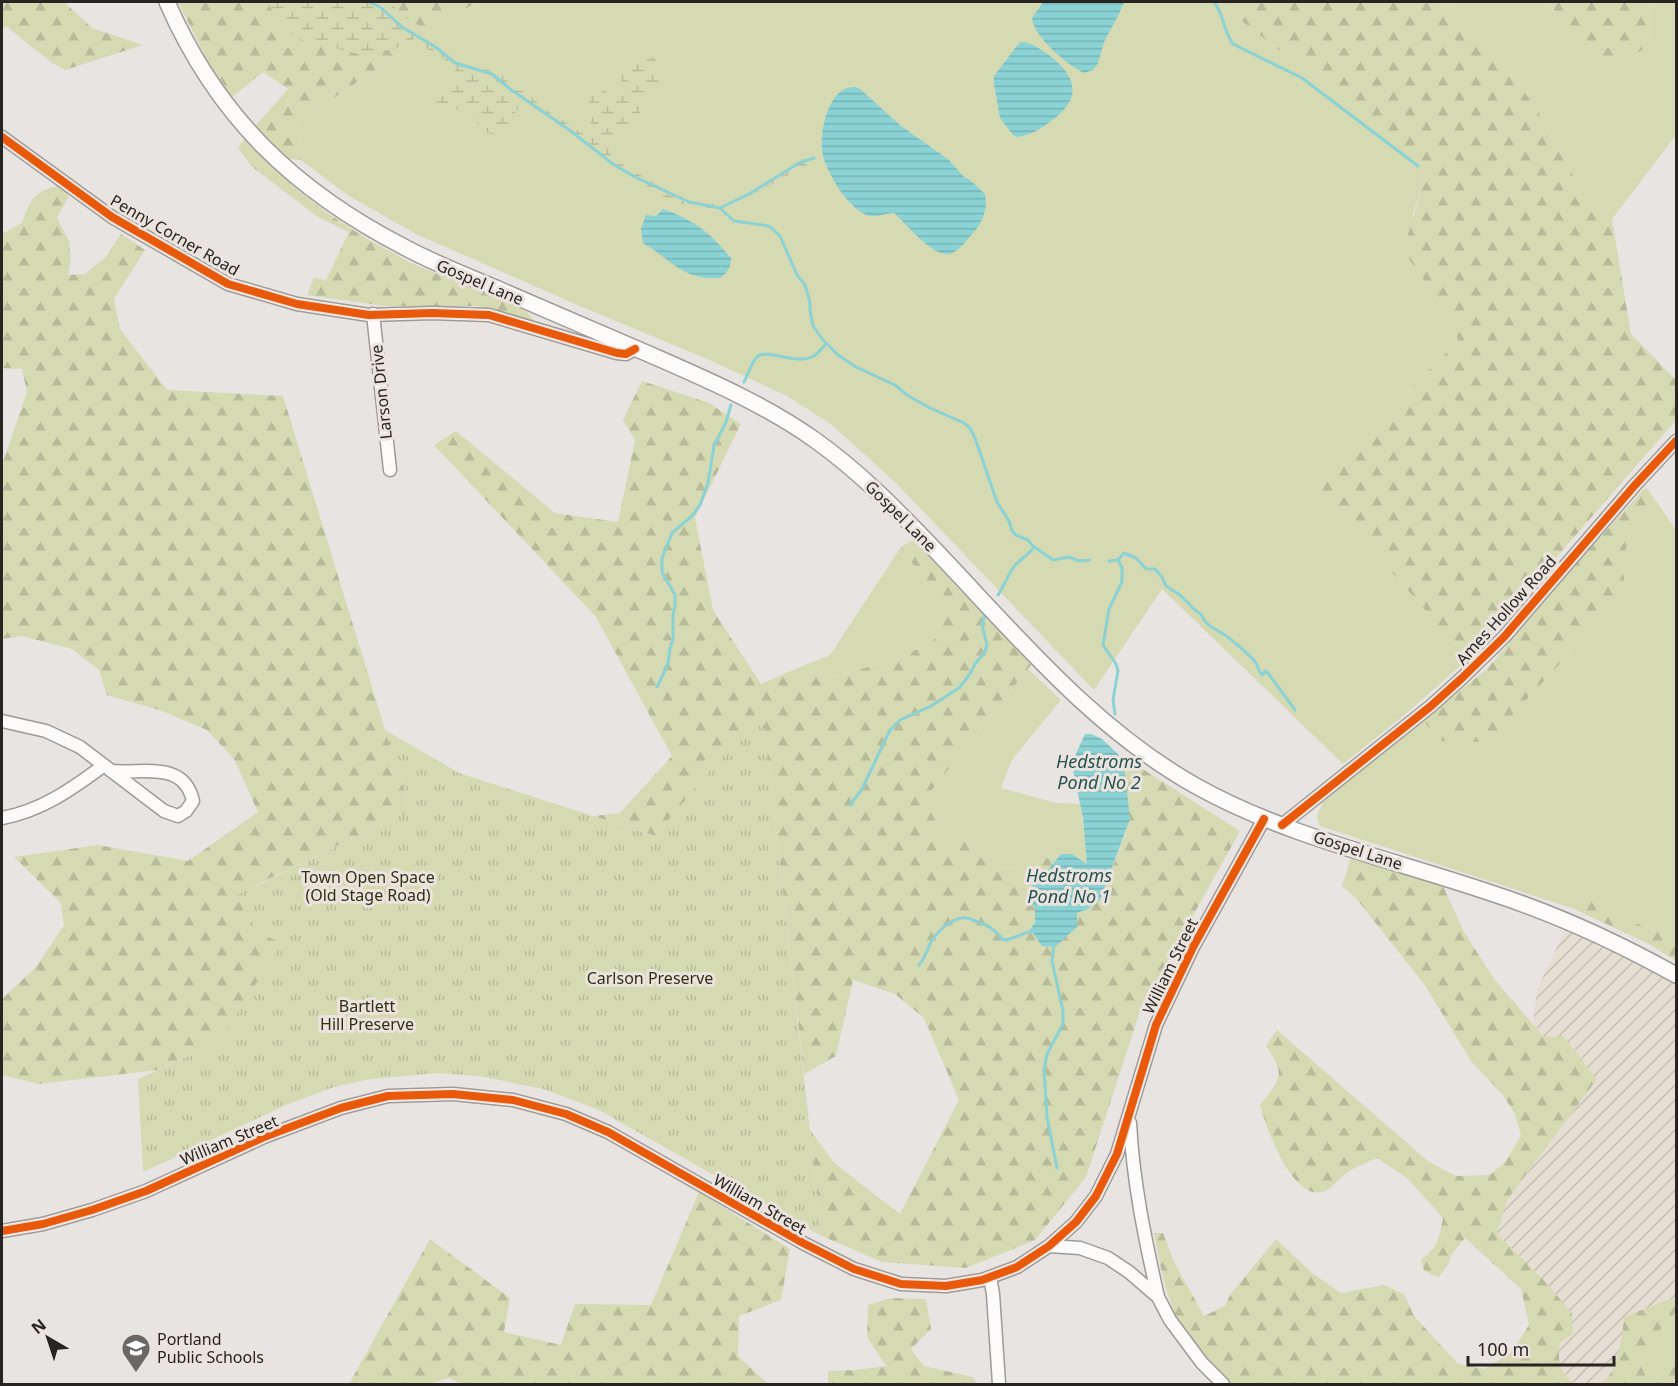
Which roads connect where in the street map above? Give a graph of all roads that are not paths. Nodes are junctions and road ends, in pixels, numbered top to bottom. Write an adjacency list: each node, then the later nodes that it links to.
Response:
1 (167, 2): 4 (main road, Gospel Lane)
2 (2, 137): 3 (street, Penny Corner Road)
3 (373, 315): 4 (street, Penny Corner Road); 6 (street, Larson Drive)
4 (635, 349): 10 (main road, Gospel Lane)
5 (1677, 441): 11 (street, Ames Hollow Road)
6 (390, 470)
7 (2, 721): 8 (street)
8 (107, 768): 8 (street); 9 (street)
9 (2, 818)
10 (1264, 819): 11 (main road, Gospel Lane); 13 (street, William Street)
11 (1282, 825): 12 (main road, Gospel Lane)
12 (1677, 975)
13 (1130, 1116): 15 (street, William Street); 17 (street)
14 (2, 1231): 16 (street, William Street)
15 (1049, 1246): 16 (street, William Street); 17 (street)
16 (990, 1277): 18 (street)
17 (1158, 1297): 19 (street)
18 (999, 1384)
19 (1223, 1384)

